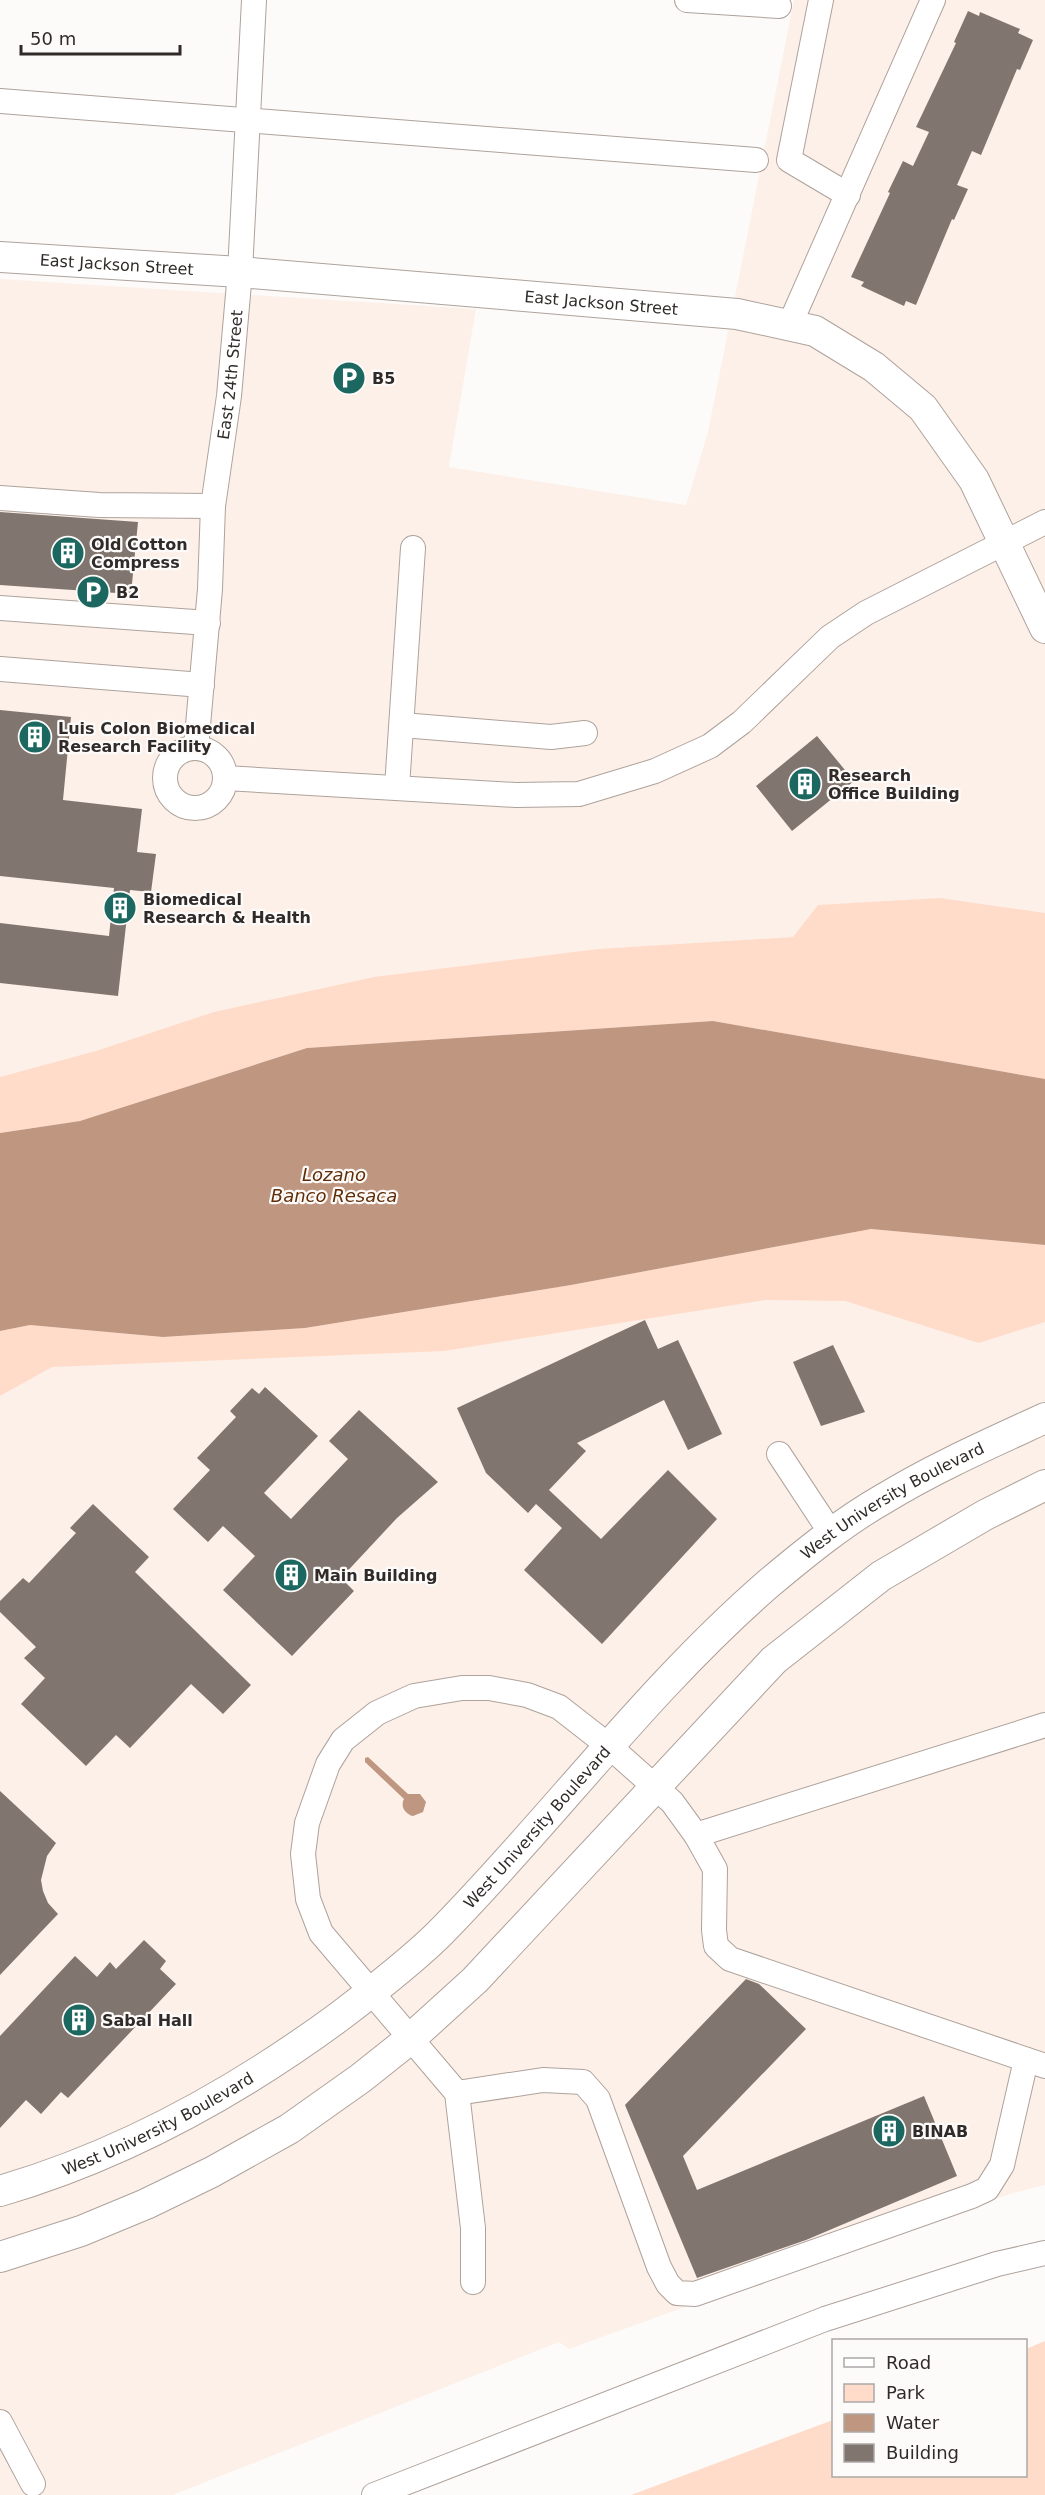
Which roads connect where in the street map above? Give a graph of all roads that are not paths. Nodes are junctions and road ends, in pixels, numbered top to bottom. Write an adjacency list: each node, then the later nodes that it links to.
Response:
1 (254, 0): 7 (street, East 24th Street)
2 (687, 0): 5 (street)
3 (821, 0): 9 (street)
4 (933, 0): 9 (street)
5 (779, 6)
6 (0, 101): 7 (street)
7 (248, 119): 8 (street); 11 (street, East 24th Street)
8 (756, 160)
9 (848, 195): 12 (street)
10 (0, 257): 11 (main road, East Jackson Street)
11 (240, 272): 12 (main road, East Jackson Street); 14 (street, East 24th Street)
12 (790, 324): 16 (main road, East Jackson Street)
13 (0, 498): 14 (street)
14 (213, 506): 19 (street, East 24th Street)
15 (1045, 522): 16 (street)
16 (1004, 541): 20 (main road, East Jackson Street); 27 (street)
17 (413, 548): 23 (street)
18 (0, 608): 19 (street)
19 (208, 623): 22 (street, East 24th Street)
20 (1045, 628)
21 (0, 669): 22 (street)
22 (202, 685): 25 (street, East 24th Street)
23 (402, 725): 24 (street); 27 (street)
24 (585, 733)
25 (196, 748): 26 (street); 26 (street)
26 (225, 778): 27 (street)
27 (397, 787)
28 (1045, 1418): 31 (main road, West University Boulevard)
29 (779, 1454): 31 (street)
30 (1045, 1485): 34 (main road)
31 (831, 1533): 33 (main road, West University Boulevard)
32 (1045, 1725): 35 (street)
33 (609, 1746): 34 (street); 36 (main road, West University Boulevard); 36 (street)
34 (656, 1787): 35 (street); 37 (main road)
35 (696, 1835): 38 (street)
36 (372, 1992): 37 (street); 40 (main road, West University Boulevard)
37 (410, 2039): 39 (street); 42 (main road)
38 (1036, 2063): 39 (street)
39 (457, 2093): 43 (street)
40 (0, 2191)
41 (1045, 2253): 46 (street)
42 (0, 2257)
43 (473, 2282)
44 (0, 2422): 45 (street)
45 (33, 2484)
46 (374, 2495)

